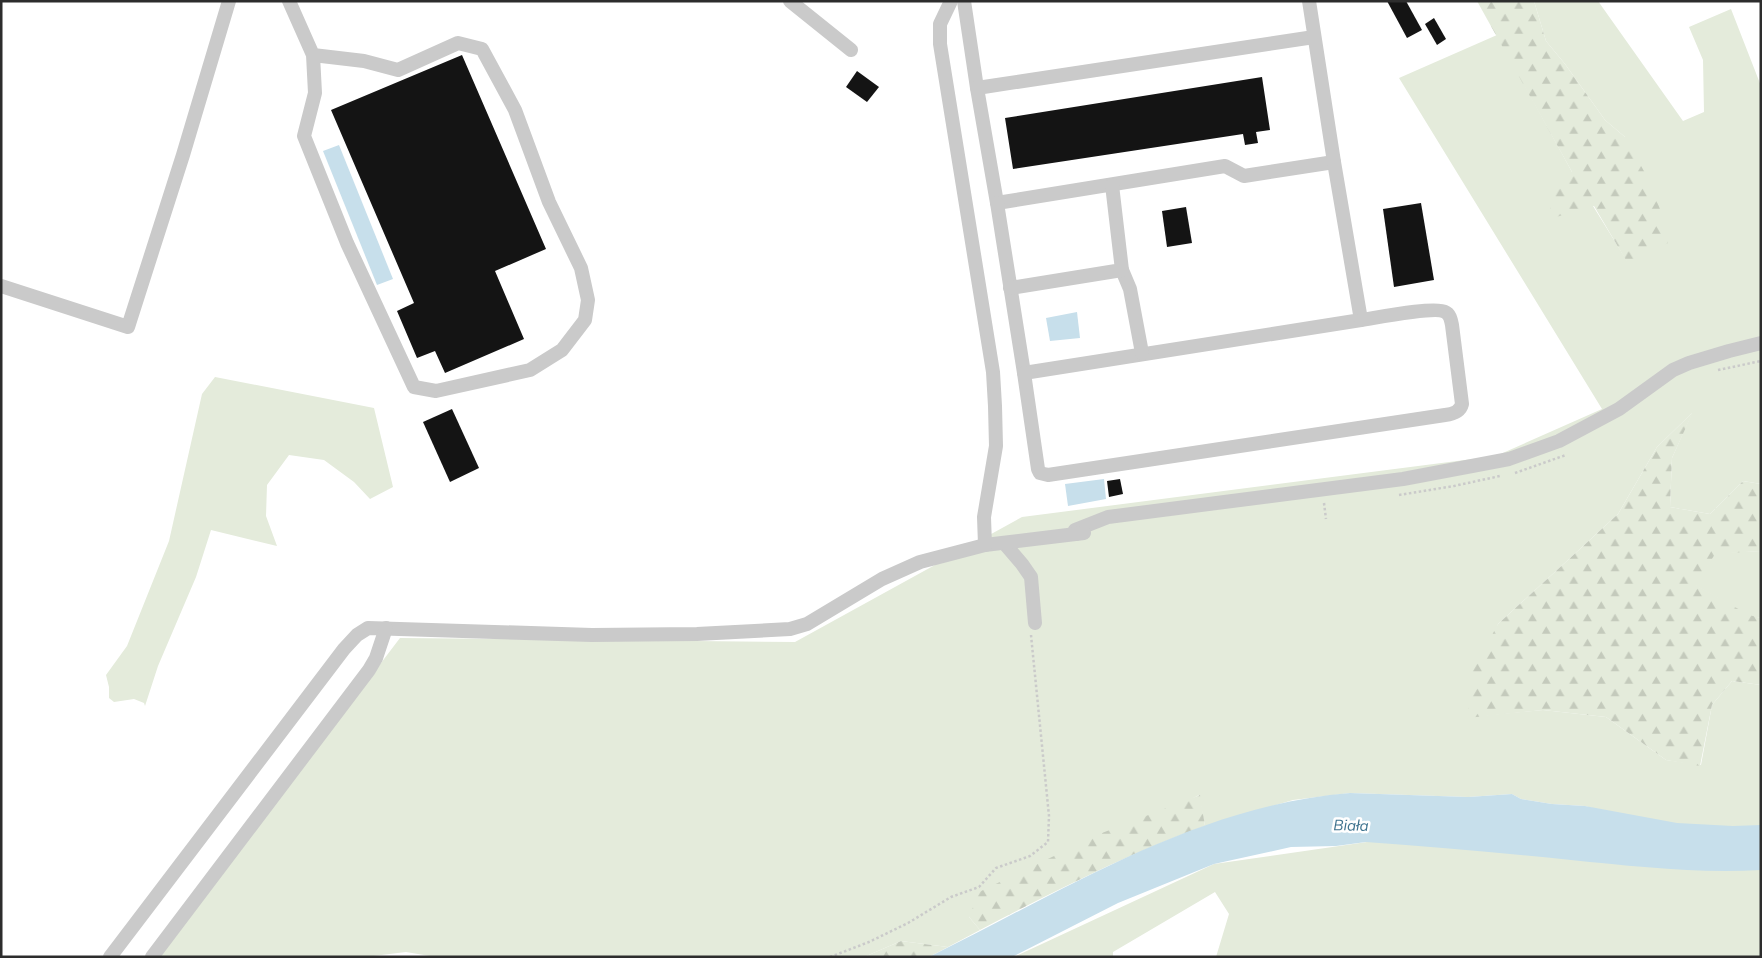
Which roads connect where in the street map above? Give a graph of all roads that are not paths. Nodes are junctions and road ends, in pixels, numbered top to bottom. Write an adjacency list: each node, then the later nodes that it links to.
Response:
1 (229, 1): 15 (lane)
2 (289, 1): 9 (lane)
3 (790, 1): 8 (lane)
4 (951, 1): 22 (lane)
5 (964, 1): 10 (lane)
6 (1309, 1): 7 (lane)
7 (1314, 37): 10 (lane); 11 (lane)
8 (851, 50)
9 (313, 55): 9 (lane)
10 (977, 88): 13 (lane)
11 (1334, 162): 12 (lane); 17 (lane)
12 (1112, 185): 13 (lane); 14 (lane)
13 (997, 203): 16 (lane)
14 (1122, 270): 16 (lane); 19 (lane)
15 (1, 286)
16 (1010, 288): 20 (lane)
17 (1361, 320): 19 (lane); 20 (lane)
18 (1761, 343): 21 (lane)
19 (1142, 353): 20 (lane)
20 (1024, 372)
21 (1004, 543): 22 (lane); 23 (lane)
22 (985, 545): 24 (lane)
23 (1035, 623)
24 (386, 628): 25 (lane); 26 (lane)
25 (110, 957)
26 (152, 957)

